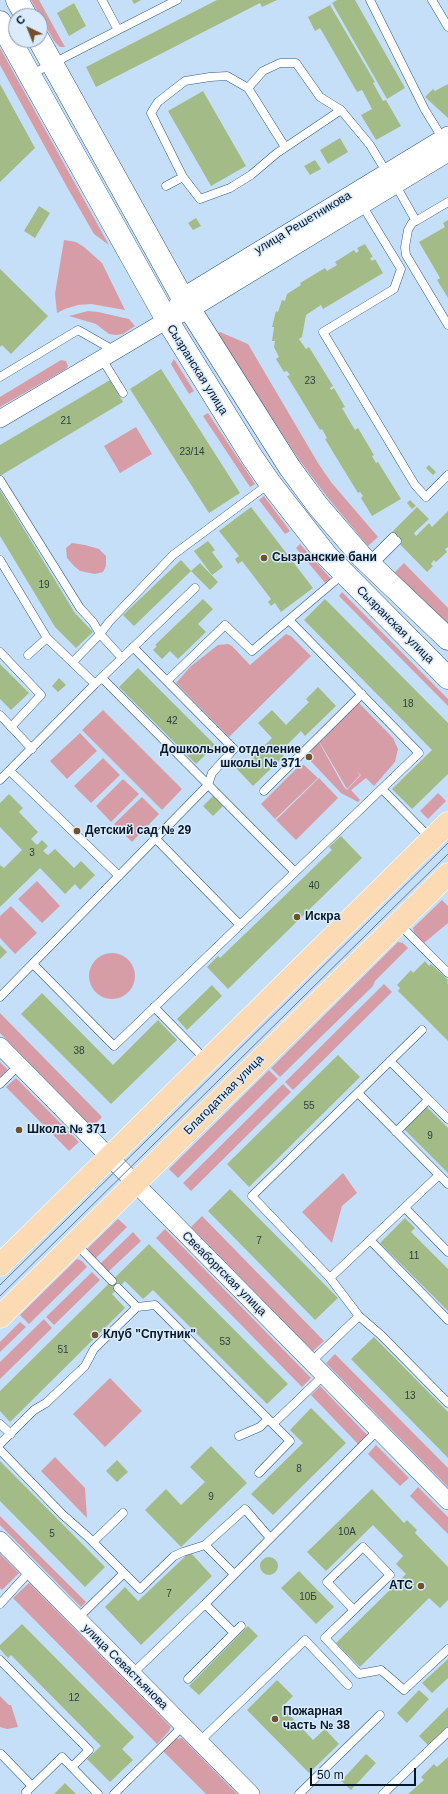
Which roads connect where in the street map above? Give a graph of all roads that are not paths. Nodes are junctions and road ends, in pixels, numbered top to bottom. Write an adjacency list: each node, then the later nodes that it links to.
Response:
1 (102, 0): 7 (lane)
2 (177, 0): 7 (lane)
3 (370, 0): 13 (lane)
4 (432, 0): 6 (lane)
5 (0, 22): 10 (street, Сызранская улица)
6 (448, 27)
7 (118, 30): 9 (lane)
8 (44, 48): 9 (street)
9 (52, 63): 10 (lane); 21 (street)
10 (30, 76): 22 (street, Сызранская улица)
11 (248, 88): 12 (lane); 14 (lane); 15 (lane)
12 (341, 110): 14 (lane); 16 (lane)
13 (447, 144): 16 (street, улица Решетникова)
14 (285, 147): 15 (lane)
15 (183, 177): 17 (lane)
16 (391, 179): 19 (street, улица Решетникова); 20 (lane); 21 (street, улица Решетникова)
17 (166, 186)
18 (448, 202): 20 (lane)
19 (362, 205): 21 (street, улица Решетникова); 30 (lane)
20 (416, 221): 23 (lane)
21 (186, 303): 22 (street, улица Решетникова); 28 (street)
22 (166, 320): 24 (street, улица Решетникова); 29 (street, Сызранская улица)
23 (448, 325)
24 (109, 355): 25 (lane); 26 (lane); 27 (street, улица Решетникова)
25 (0, 377)
26 (123, 393)
27 (0, 419)
28 (258, 419): 29 (street); 35 (street)
29 (237, 434): 32 (street, Сызранская улица)
30 (448, 475)
31 (0, 480): 39 (lane)
32 (270, 483): 36 (street, Сызранская улица); 39 (lane)
33 (395, 539): 35 (lane)
34 (0, 560): 40 (lane)
35 (370, 564): 41 (street)
36 (343, 574): 38 (lane); 48 (street, Сызранская улица)
37 (195, 588): 42 (lane)
38 (289, 620): 49 (lane); 51 (lane)
39 (100, 634): 45 (lane); 46 (lane)
40 (47, 638): 44 (lane); 46 (lane)
41 (448, 639)
42 (133, 647): 45 (lane); 49 (lane)
43 (0, 652): 53 (lane)
44 (28, 655)
45 (122, 658): 47 (lane)
46 (73, 662): 50 (lane)
47 (102, 678): 50 (lane); 57 (lane)
48 (448, 678)
49 (167, 681): 57 (lane)
50 (95, 684): 54 (lane)
51 (362, 694): 58 (lane); 59 (lane)
52 (0, 715): 53 (lane)
53 (11, 727): 54 (lane)
54 (32, 749): 55 (lane)
55 (10, 770): 56 (lane); 65 (lane)
56 (0, 780)
57 (208, 785): 61 (lane); 63 (lane)
58 (382, 789): 62 (lane); 63 (lane)
59 (264, 791)
60 (448, 823): 62 (main road)
61 (156, 839): 65 (lane); 67 (lane)
62 (431, 839): 74 (main road)
63 (295, 872): 67 (lane)
64 (448, 874): 66 (main road, Благодатная улица)
65 (119, 876): 68 (lane)
66 (398, 923): 69 (lane); 84 (main road, Благодатная улица)
67 (240, 924): 71 (lane)
68 (33, 964): 70 (lane); 71 (lane)
69 (448, 973)
70 (0, 997)
71 (154, 1007): 74 (lane)
72 (422, 1030): 75 (lane)
73 (0, 1046): 76 (street, Свеаборгская улица)
74 (207, 1061): 82 (main road)
75 (390, 1061): 78 (lane); 79 (lane)
76 (19, 1065): 77 (lane); 82 (street, Свеаборгская улица)
77 (0, 1084)
78 (358, 1094): 81 (lane); 91 (lane)
79 (428, 1100): 80 (lane); 81 (lane)
80 (448, 1119)
81 (396, 1132): 83 (lane)
82 (109, 1157): 84 (street, Свеаборгская улица); 90 (main road)
83 (439, 1175): 85 (lane); 86 (lane)
84 (135, 1184): 88 (main road, Благодатная улица); 98 (street, Свеаборгская улица)
85 (448, 1184)
86 (405, 1208): 87 (lane); 89 (lane)
87 (370, 1240): 91 (lane); 97 (lane)
88 (75, 1243): 92 (lane); 96 (main road, Благодатная улица)
89 (448, 1252)
90 (0, 1265)
91 (330, 1278): 95 (lane)
92 (112, 1281)
93 (118, 1288): 94 (lane)
94 (137, 1307): 101 (lane); 104 (lane)
95 (359, 1316): 98 (lane); 100 (lane)
96 (0, 1317)
97 (448, 1320)
98 (311, 1362): 99 (street, Свеаборгская улица)
99 (324, 1375): 101 (lane); 103 (street, Свеаборгская улица)
100 (448, 1403)
101 (271, 1422): 105 (lane); 108 (lane)
102 (0, 1424): 104 (lane)
103 (378, 1430): 109 (street, Свеаборгская улица); 111 (lane)
104 (11, 1434): 106 (lane)
105 (239, 1436)
106 (0, 1444)
107 (0, 1450): 113 (lane)
108 (259, 1473)
109 (448, 1500)
110 (123, 1513): 113 (lane)
111 (270, 1538): 114 (lane); 117 (lane)
112 (0, 1540): 115 (street, улица Севастьянова)
113 (93, 1542): 116 (lane)
114 (205, 1546): 116 (lane); 117 (lane)
115 (30, 1571): 118 (lane); 121 (street, улица Севастьянова)
116 (124, 1573): 121 (lane)
117 (234, 1574): 119 (lane)
118 (0, 1604)
119 (206, 1604): 123 (lane); 126 (lane)
120 (354, 1610): 120 (lane); 124 (lane)
121 (77, 1619): 126 (street, улица Севастьянова)
122 (241, 1626): 123 (lane)
123 (234, 1632): 127 (lane)
124 (448, 1649)
125 (0, 1660): 134 (lane)
126 (132, 1674): 130 (street, улица Севастьянова)
127 (188, 1678)
128 (348, 1685): 132 (lane)
129 (380, 1715): 140 (lane)
130 (183, 1726): 132 (street, улица Севастьянова); 138 (lane)
131 (448, 1732): 141 (lane)
132 (199, 1742): 139 (street, улица Севастьянова)
133 (0, 1754): 135 (lane)
134 (72, 1767): 135 (lane); 137 (lane)
135 (32, 1786): 136 (lane)
136 (26, 1794)
137 (98, 1794)
138 (114, 1794)
139 (251, 1794)
140 (299, 1794)
141 (383, 1794)

